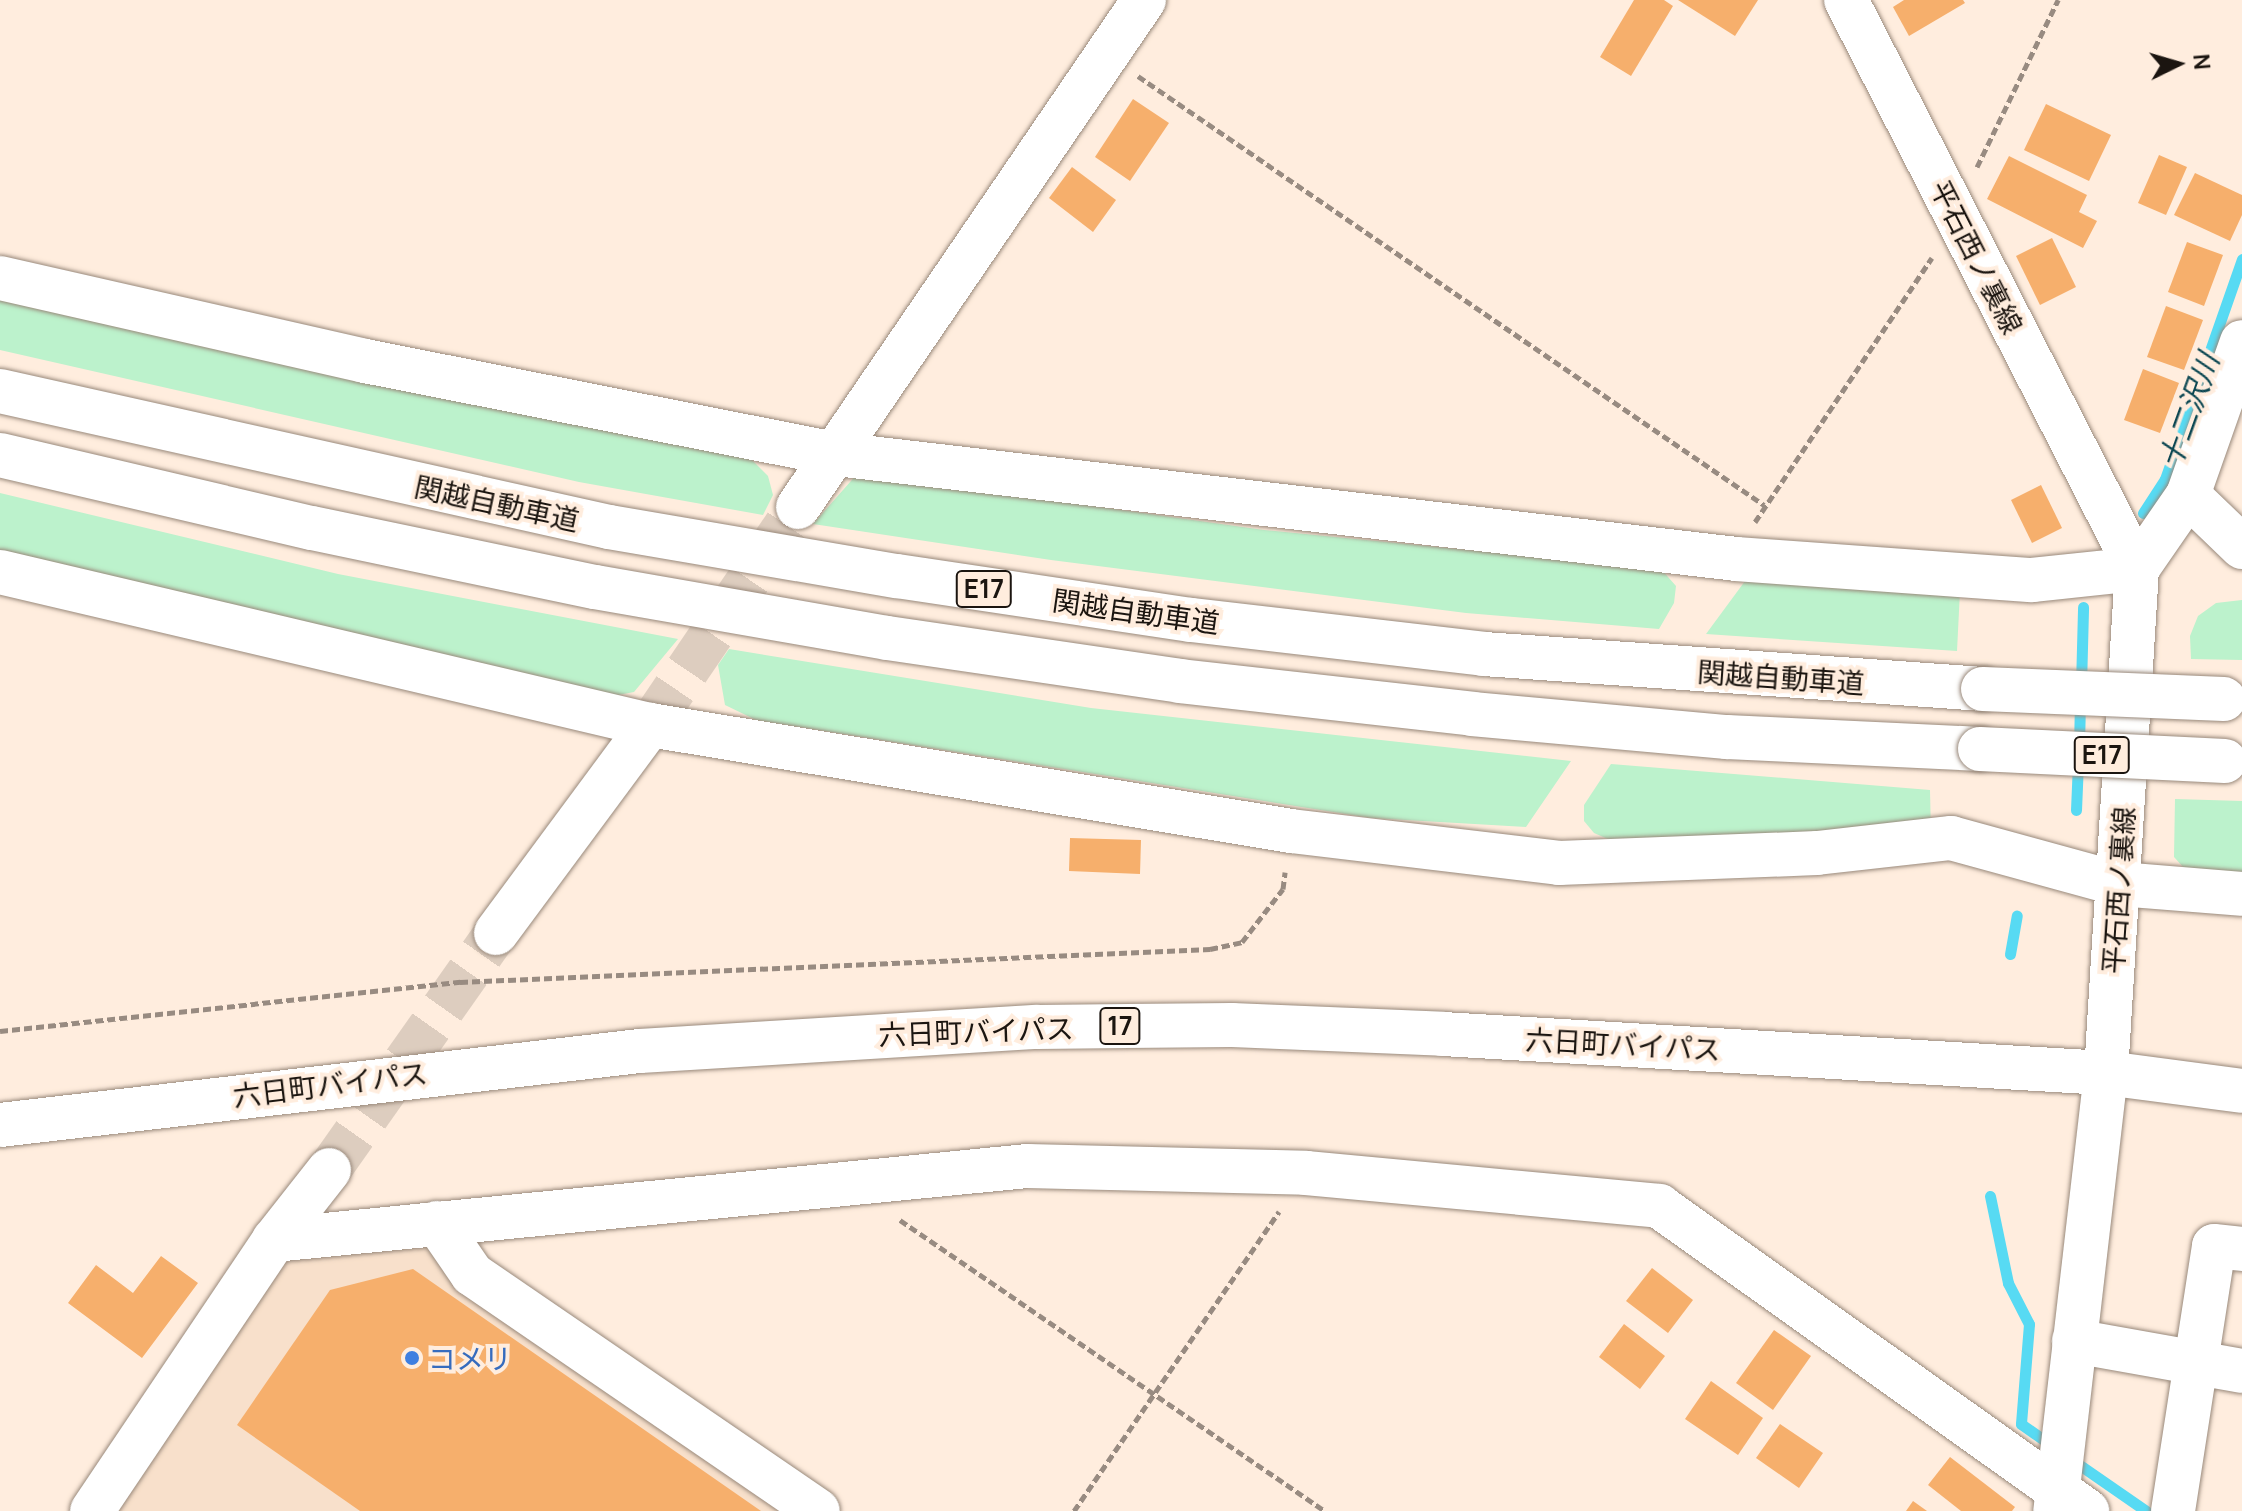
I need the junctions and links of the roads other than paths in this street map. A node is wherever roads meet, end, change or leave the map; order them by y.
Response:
1 (1144, 0) edge
2 (1846, 0) edge
3 (0, 278) edge
4 (2240, 351) edge
5 (0, 391) edge
6 (836, 454) junction
7 (0, 455) edge
8 (2188, 495) junction
9 (798, 507) tunnel mouth
10 (2242, 547) edge
11 (2137, 569) junction
12 (0, 572) edge
13 (2233, 699) edge
14 (650, 725) junction
15 (2233, 761) edge
16 (2119, 884) junction
17 (2242, 894) edge
18 (496, 933) tunnel mouth
19 (2106, 1073) junction
20 (2242, 1091) edge
21 (0, 1125) edge
22 (329, 1170) tunnel mouth
23 (437, 1223) junction
24 (274, 1240) junction
25 (2242, 1249) edge
26 (2074, 1341) junction
27 (2196, 1363) junction
28 (2242, 1371) edge
29 (2066, 1505) edge
30 (2173, 1506) edge
31 (92, 1511) edge
32 (818, 1511) edge

1 - 6 main road
2 - 11 main road, 平石西ノ裏線
3 - 6 main road
4 - 8 main road
5 - 13 main road, 関越自動車道 / E17, bridge
6 - 9 main road
6 - 11 main road
7 - 15 main road, E17, bridge
8 - 10 main road
8 - 11 main road
11 - 16 main road, 平石西ノ裏線
12 - 14 main road
14 - 16 main road
14 - 18 main road
16 - 17 main road
16 - 19 main road, 平石西ノ裏線
19 - 20 main road, 六日町バイパス / 17
19 - 21 main road, 六日町バイパス / 17
19 - 26 main road, 平石西ノ裏線
22 - 24 main road
23 - 24 main road
23 - 29 main road
23 - 32 main road
24 - 31 main road
25 - 27 main road
26 - 27 main road
26 - 29 main road, 平石西ノ裏線
27 - 28 main road
27 - 30 main road

